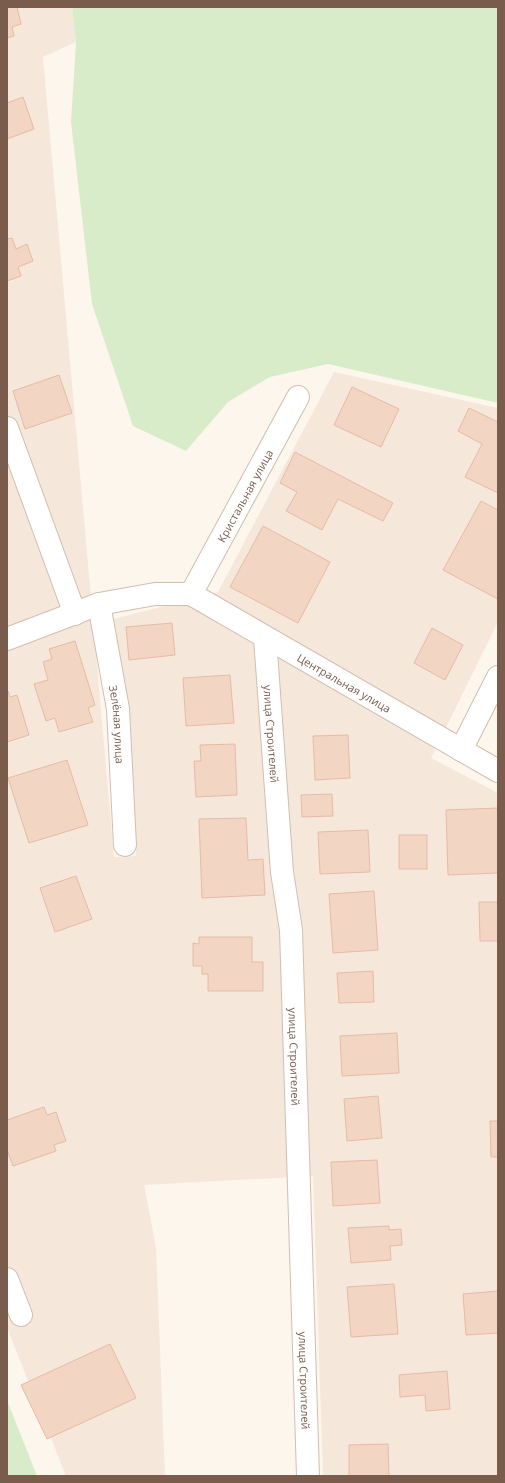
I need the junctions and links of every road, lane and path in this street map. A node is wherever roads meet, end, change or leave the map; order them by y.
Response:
1 (298, 397) dead end
2 (7, 428) edge
3 (191, 594) junction
4 (99, 604) junction
5 (76, 614) junction
6 (265, 638) junction
7 (7, 639) edge
8 (498, 677) edge
9 (461, 750) junction
10 (498, 772) edge
11 (125, 845) dead end
12 (7, 1279) edge
13 (21, 1315) dead end
14 (308, 1476) edge

1 - 3 street, Кристальная улица
2 - 5 street
3 - 4 street
3 - 6 street, Центральная улица
4 - 5 street
4 - 11 street, Зелёная улица
5 - 7 street
6 - 9 street, Центральная улица
6 - 14 street, улица Строителей
8 - 9 street
9 - 10 street, Центральная улица
12 - 13 street

